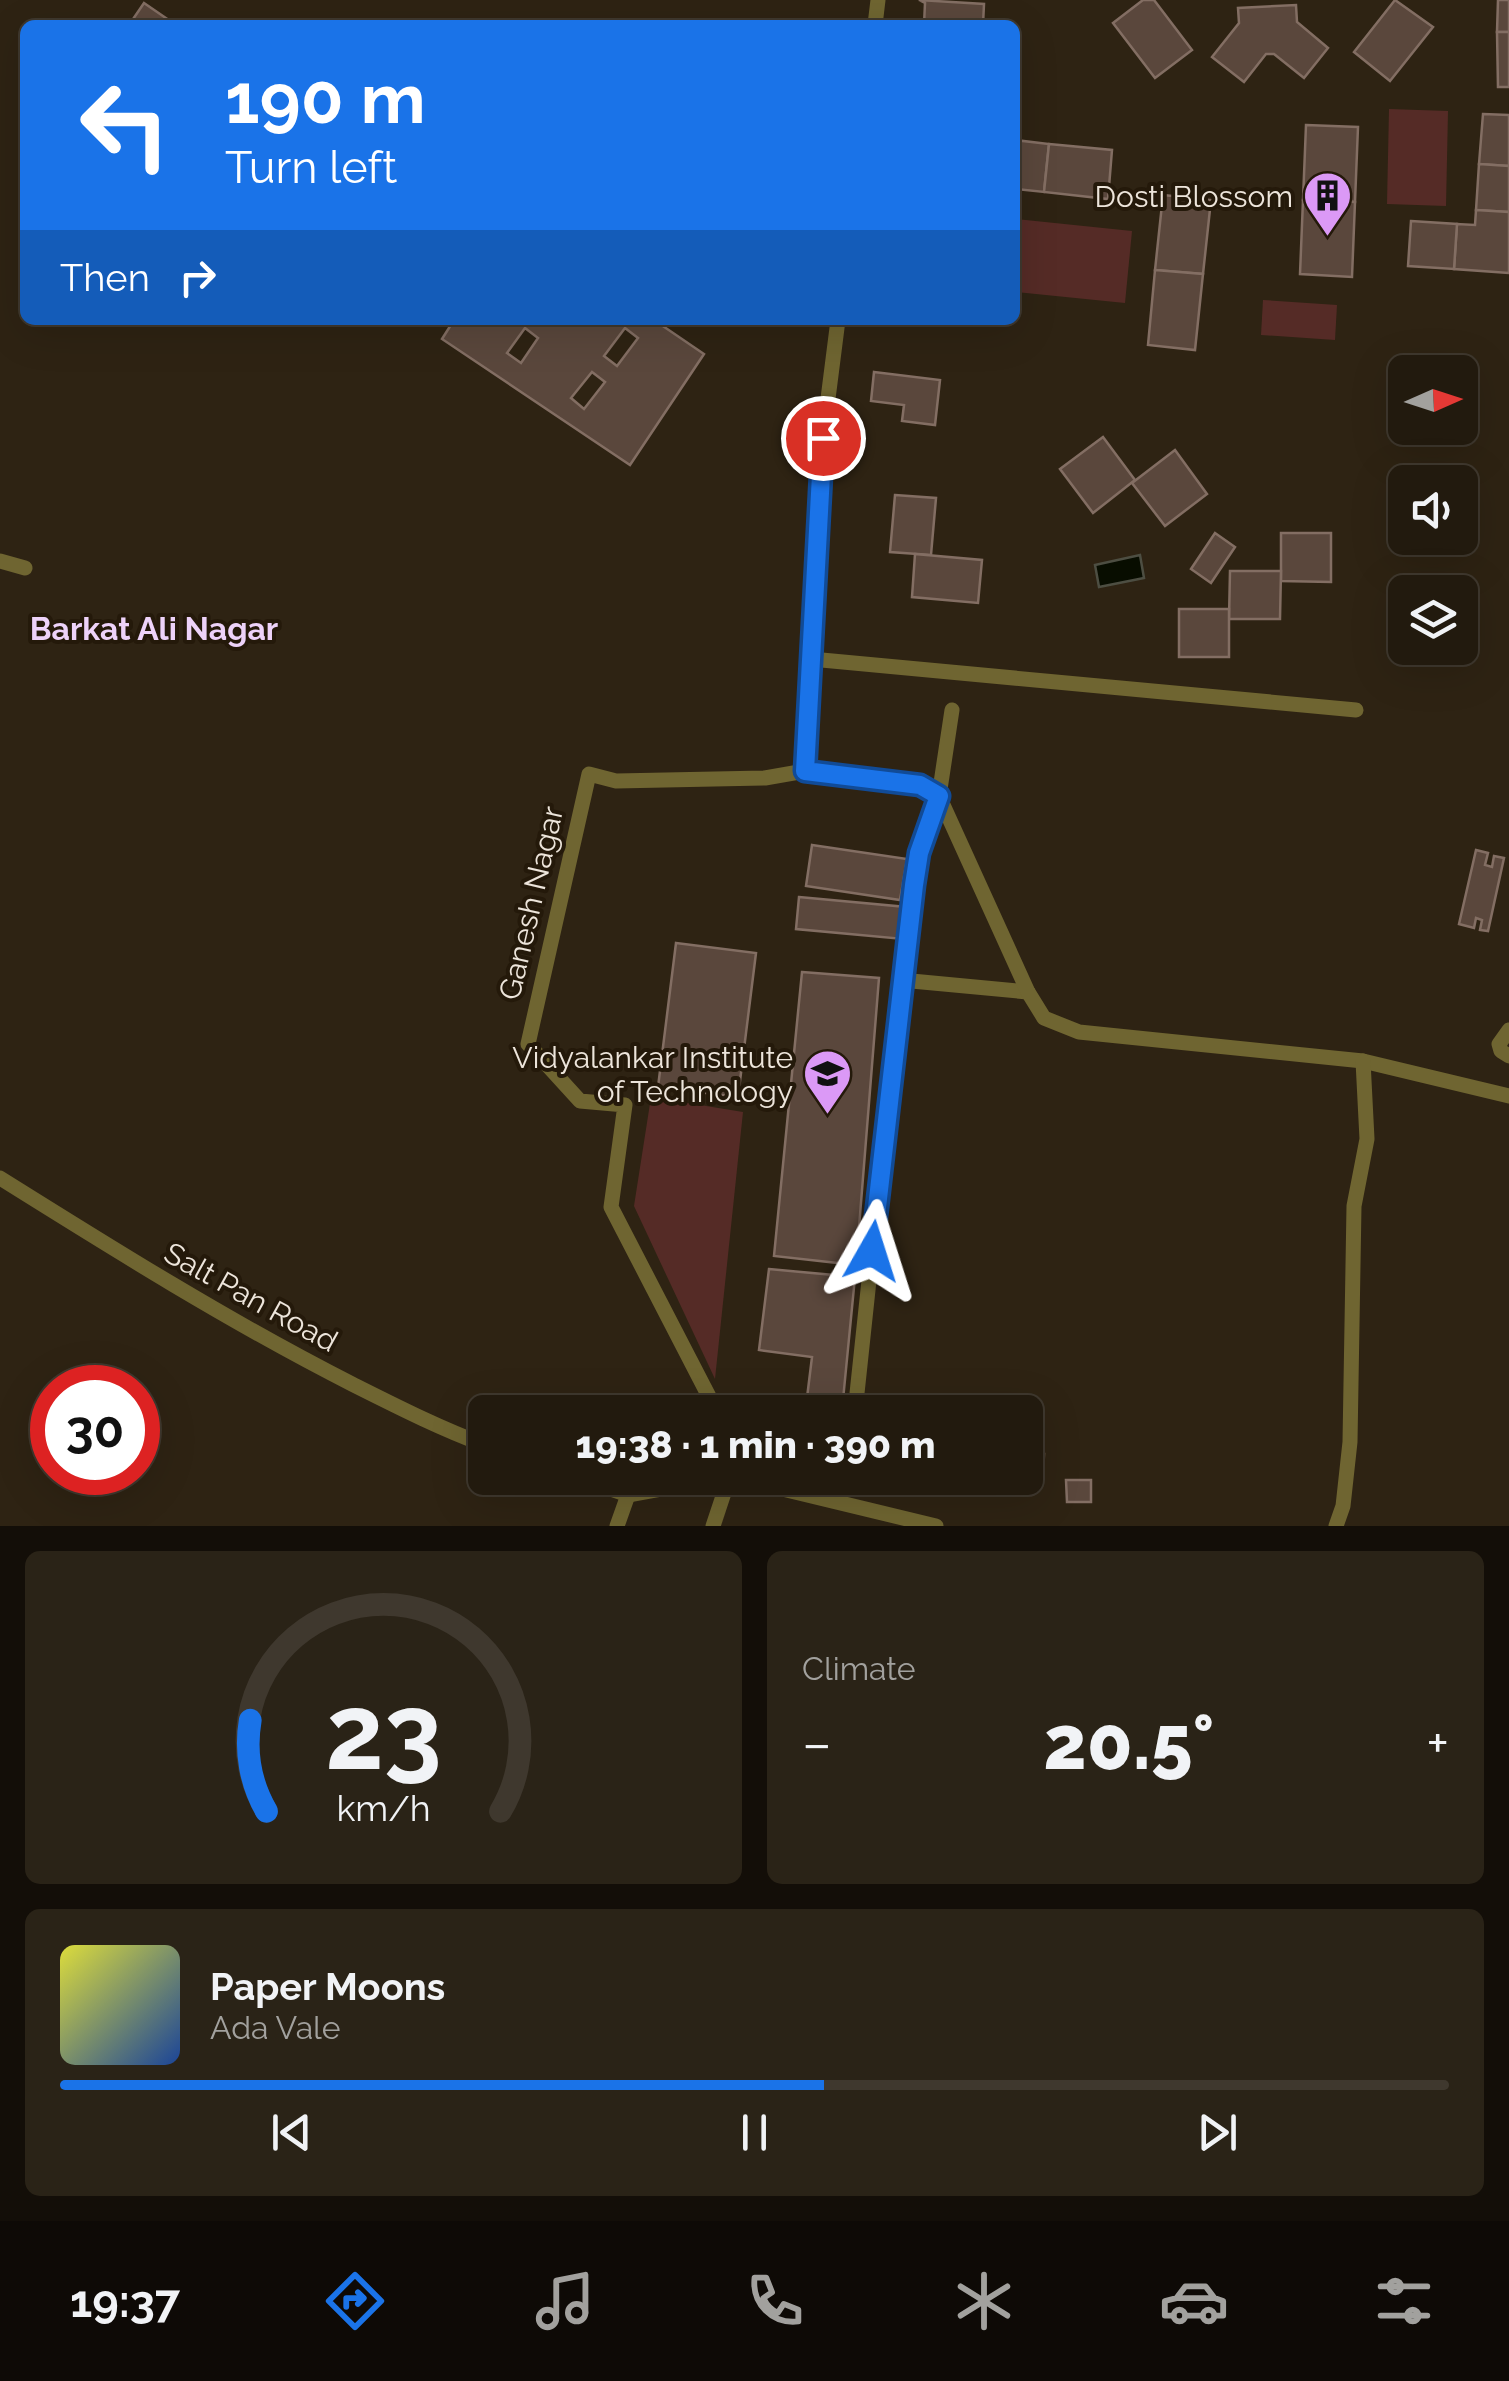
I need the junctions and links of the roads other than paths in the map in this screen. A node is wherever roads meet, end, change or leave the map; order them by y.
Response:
1 (837, 325) edge
2 (0, 561) edge
3 (25, 568) dead end
4 (811, 659) junction
5 (952, 710) dead end
6 (1356, 710) dead end
7 (805, 771) junction
8 (939, 796) junction
9 (900, 980) junction
10 (1028, 992) junction
11 (1509, 1030) edge
12 (1509, 1056) edge
13 (1363, 1061) junction
14 (1509, 1096) edge
15 (0, 1178) edge
16 (708, 1395) edge
17 (857, 1395) edge
18 (468, 1438) edge
19 (628, 1495) edge
20 (726, 1495) edge
21 (805, 1495) edge
22 (617, 1526) edge
23 (713, 1526) edge
24 (936, 1526) edge
25 (1336, 1526) edge

1 - 4 street
2 - 3 street
4 - 6 street
4 - 7 street
5 - 8 street
7 - 8 street
7 - 16 street, Ganesh Nagar
8 - 9 street
8 - 10 street
9 - 10 street
9 - 17 street
10 - 13 street
11 - 12 street
13 - 14 street
13 - 25 street
15 - 18 street, Salt Pan Road
19 - 22 street
20 - 23 street
21 - 24 street

